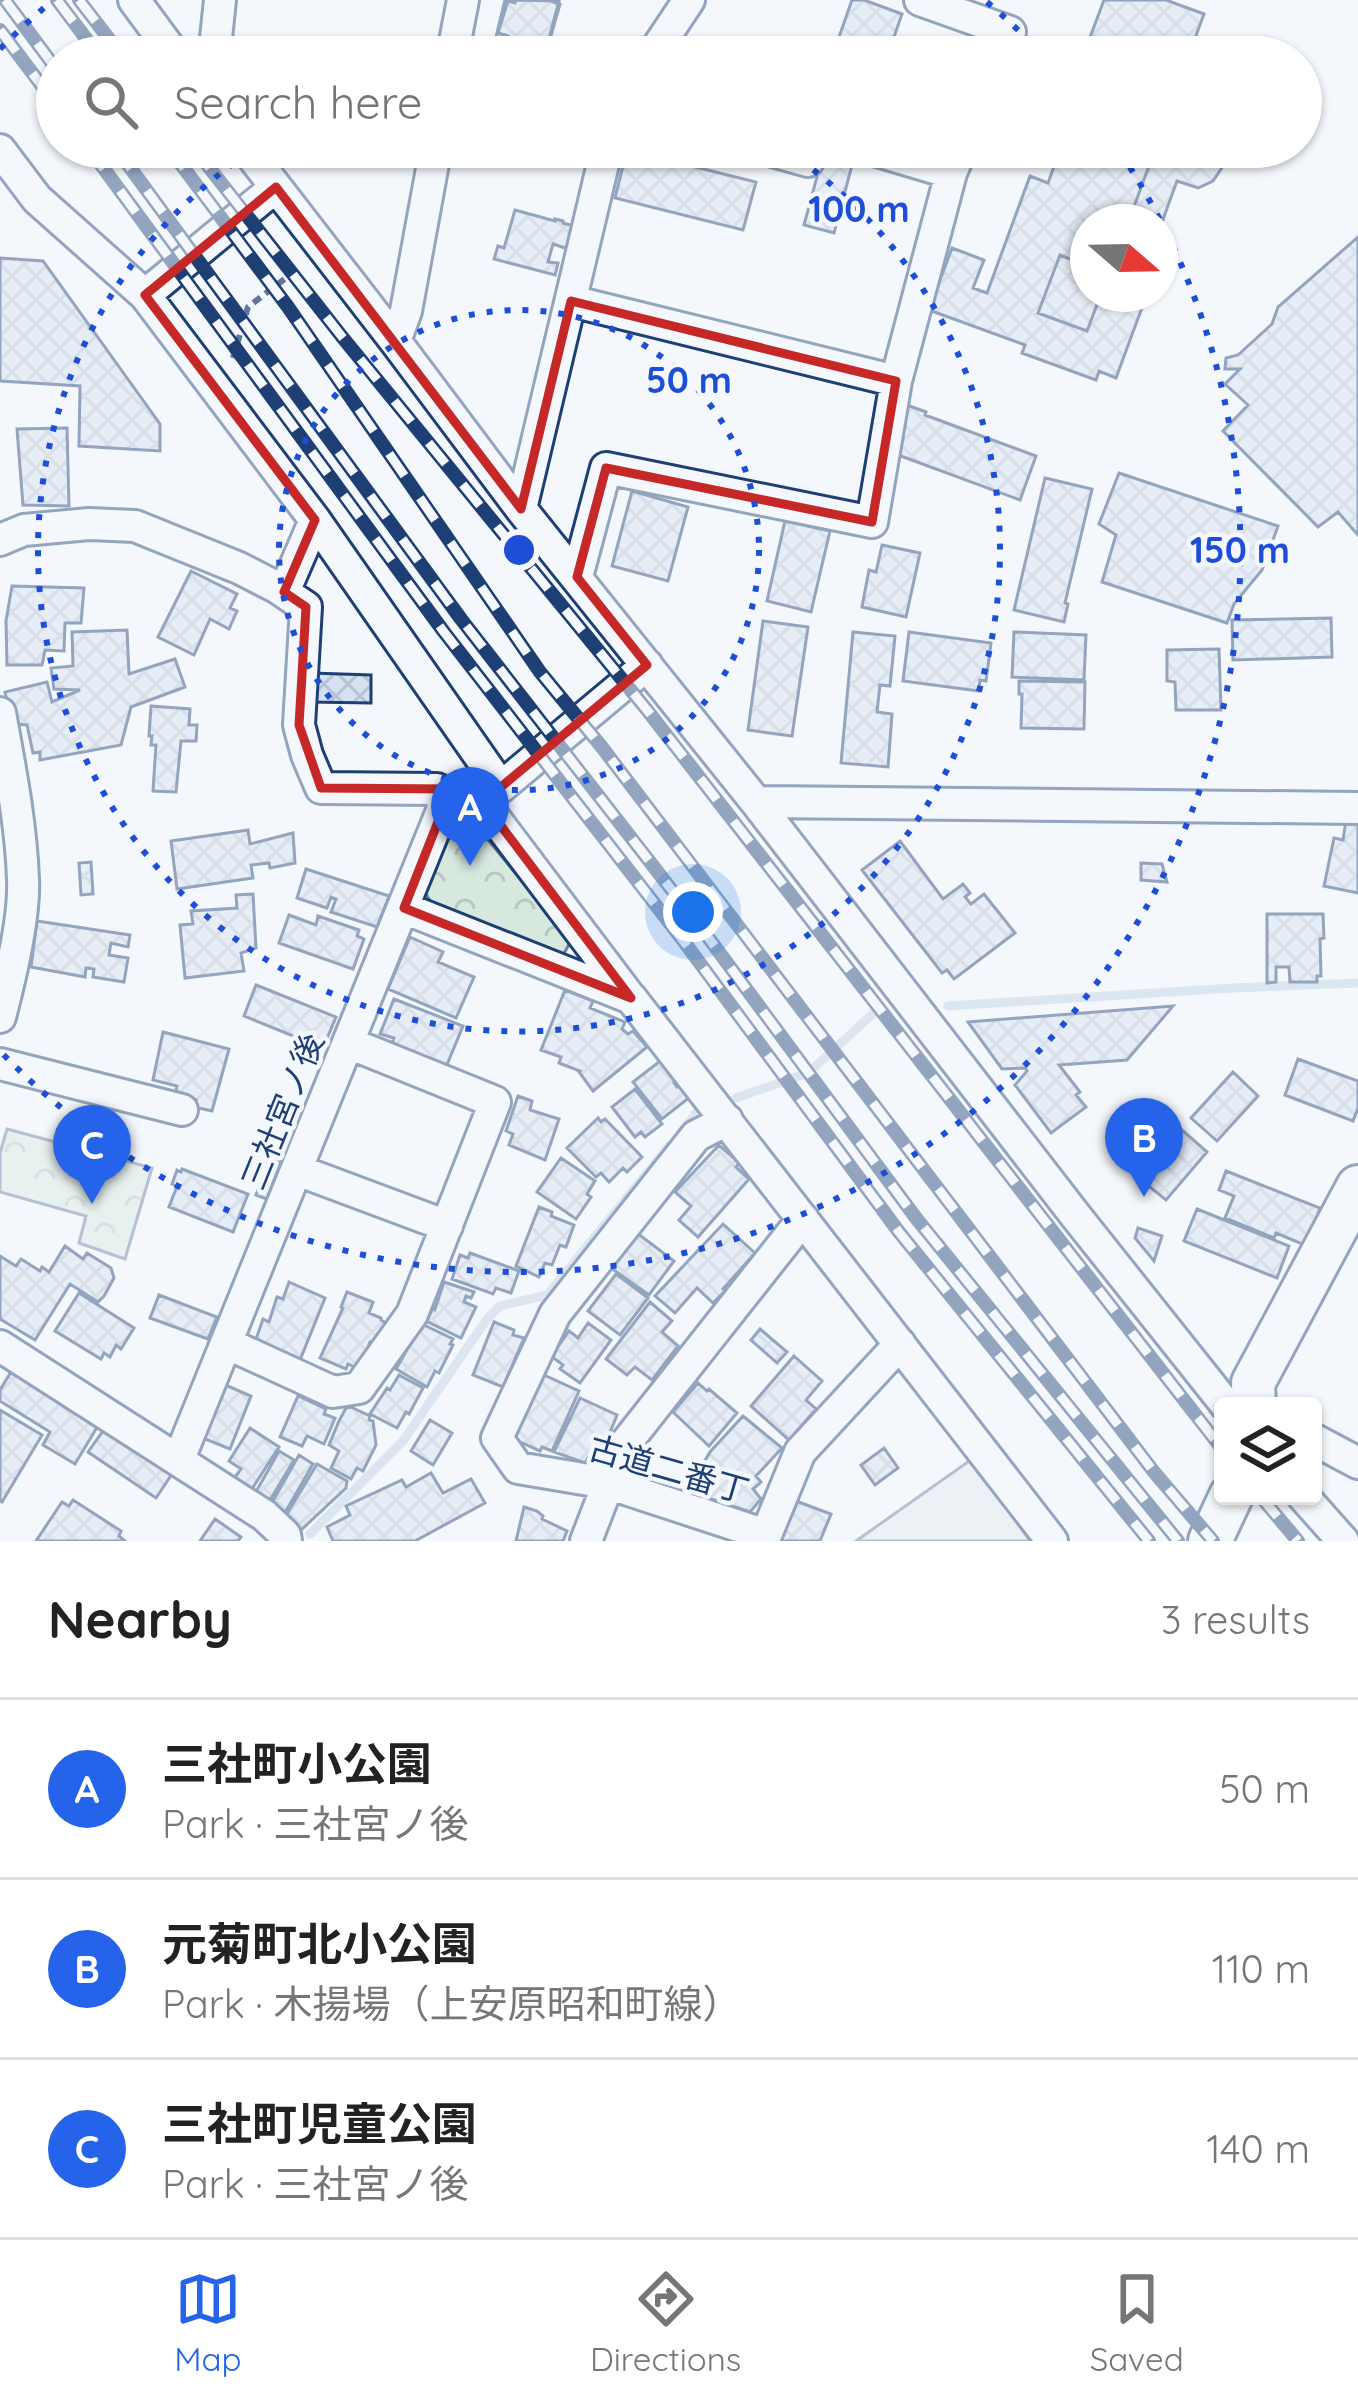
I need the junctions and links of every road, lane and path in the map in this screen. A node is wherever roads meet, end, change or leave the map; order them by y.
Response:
1 (134, 0) edge
2 (220, 0) edge
3 (463, 0) edge
4 (689, 0) edge
5 (920, 0) edge
6 (161, 36) edge
7 (216, 36) edge
8 (456, 36) edge
9 (665, 36) edge
10 (1008, 36) edge
11 (0, 150) edge
12 (261, 168) edge
13 (432, 168) edge
14 (602, 168) edge
15 (954, 168) edge
16 (276, 187) junction
17 (324, 248) junction
18 (145, 295) junction
19 (571, 301) junction
20 (395, 340) junction
21 (896, 381) junction
22 (221, 396) junction
23 (521, 508) junction
24 (315, 520) junction
25 (1, 540) edge
26 (0, 556) edge
27 (577, 578) junction
28 (284, 592) junction
29 (646, 664) junction
30 (0, 713) edge
31 (6, 788) edge
32 (489, 791) junction
33 (441, 797) junction
34 (755, 802) junction
35 (1358, 808) edge
36 (404, 908) junction
37 (631, 998) junction
38 (0, 1017) edge
39 (349, 1042) junction
40 (0, 1064) edge
41 (182, 1110) dead end
42 (727, 1120) junction
43 (297, 1170) junction
44 (1358, 1187) edge
45 (803, 1219) junction
46 (447, 1226) junction
47 (226, 1343) junction
48 (900, 1344) junction
49 (0, 1346) edge
50 (1220, 1397) edge
51 (1254, 1397) edge
52 (1322, 1444) edge
53 (179, 1459) junction
54 (1358, 1462) edge
55 (607, 1483) junction
56 (1227, 1505) edge
57 (1311, 1505) edge
58 (286, 1541) edge
59 (586, 1541) edge
60 (1052, 1541) edge
61 (1210, 1541) edge
62 (1343, 1541) edge

1 - 6 street
2 - 7 street
3 - 8 street
4 - 9 street
5 - 10 street
11 - 18 street
12 - 16 street
13 - 20 street
14 - 19 street
15 - 21 street
16 - 17 street
16 - 18 street
17 - 20 street
17 - 22 path
18 - 22 street
19 - 21 street
19 - 23 street
20 - 23 street
21 - 27 street
22 - 24 street
23 - 27 street
24 - 28 street
24 - 32 street
25 - 26 street
25 - 28 street
27 - 29 street
28 - 33 street
29 - 32 street
29 - 34 street
30 - 31 street
31 - 38 street
32 - 33 street
32 - 37 street
33 - 36 street, 三社宮ノ後
34 - 35 street
34 - 50 street
36 - 37 street
36 - 39 street, 三社宮ノ後
37 - 42 street
39 - 43 street, 三社宮ノ後
39 - 46 street
40 - 41 street
42 - 45 street
42 - 55 street, 古道二番丁
43 - 46 street
43 - 47 street, 三社宮ノ後
44 - 51 main road
45 - 48 street
45 - 55 street
46 - 47 street
47 - 53 street, 三社宮ノ後
48 - 55 street, 古道二番丁
48 - 60 street
49 - 53 street
52 - 54 street
53 - 58 street
55 - 59 street
56 - 61 main road
57 - 62 street

